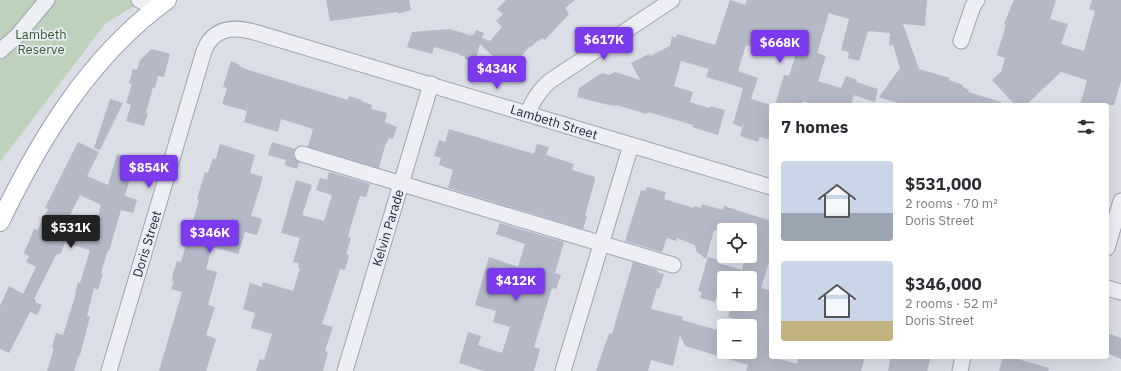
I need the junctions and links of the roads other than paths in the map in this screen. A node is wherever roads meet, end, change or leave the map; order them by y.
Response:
1 (47, 0) edge
2 (139, 0) edge
3 (672, 0) edge
4 (977, 0) edge
5 (161, 4) edge
6 (222, 32) joint
7 (961, 41) dead end
8 (0, 51) edge
9 (431, 84) junction
10 (527, 114) junction
11 (631, 145) junction
12 (302, 154) dead end
13 (401, 184) junction
14 (769, 186) edge
15 (1121, 201) edge
16 (0, 222) edge
17 (1109, 241) edge
18 (601, 244) junction
19 (674, 265) dead end
20 (1109, 289) edge
21 (1121, 292) edge
22 (963, 359) edge
23 (109, 371) edge
24 (345, 371) edge
25 (563, 371) edge
26 (960, 371) edge

1 - 8 street
2 - 5 street
3 - 10 street
4 - 7 street
5 - 16 main road
6 - 9 street, Lambeth Street
6 - 23 street, Doris Street
9 - 10 street, Lambeth Street
9 - 13 street, Kelvin Parade
10 - 11 street, Lambeth Street
11 - 14 street, Lambeth Street
11 - 18 street
12 - 13 street
13 - 18 street
13 - 24 street, Kelvin Parade
15 - 17 street
18 - 19 street
18 - 25 street
20 - 21 street
22 - 26 street

